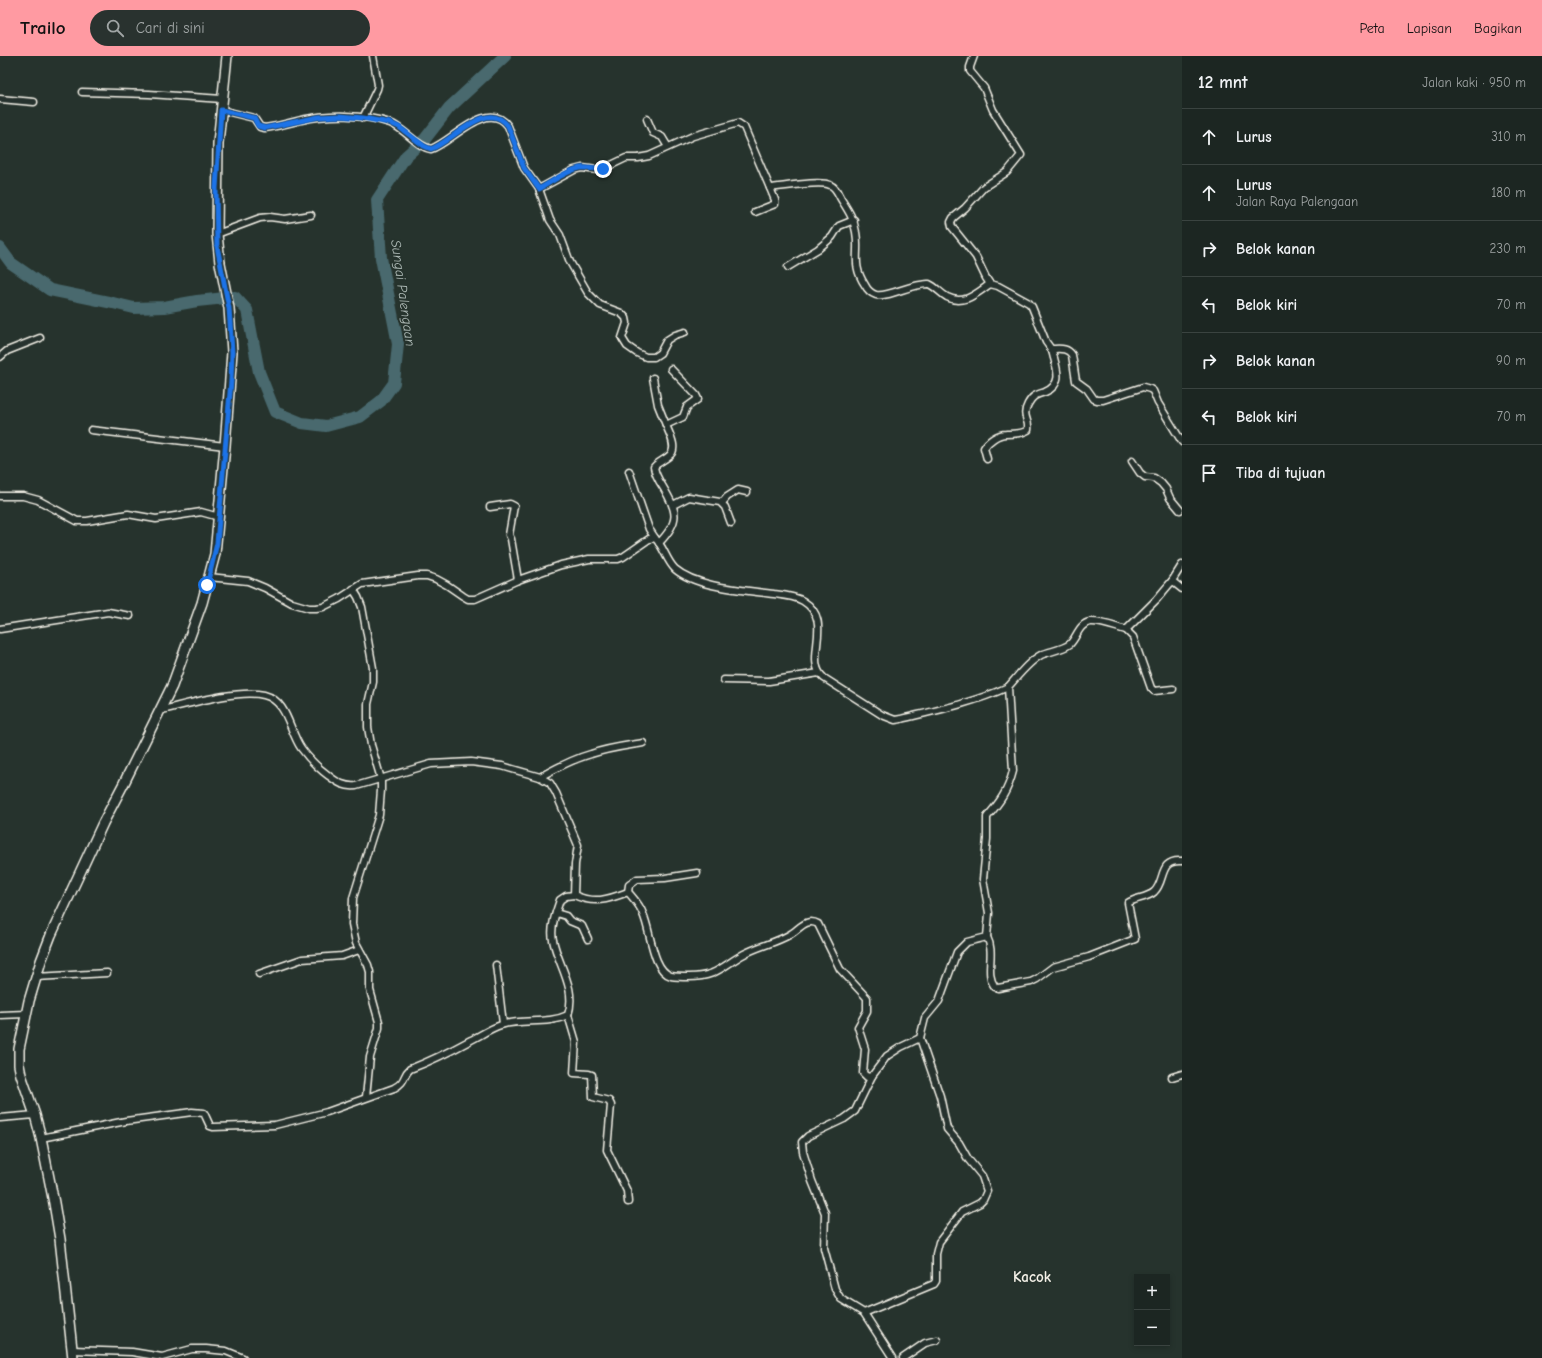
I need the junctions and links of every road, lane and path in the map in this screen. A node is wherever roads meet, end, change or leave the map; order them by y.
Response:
1 (227, 56) edge
2 (373, 56) edge
3 (974, 56) edge
4 (82, 92) dead end
5 (222, 99) junction
6 (0, 100) edge
7 (34, 102) dead end
8 (221, 110) junction
9 (363, 118) junction
10 (647, 119) dead end
11 (668, 147) junction
12 (770, 188) junction
13 (539, 189) junction
14 (755, 212) dead end
15 (311, 215) dead end
16 (854, 220) junction
17 (217, 234) junction
18 (788, 267) dead end
19 (990, 284) junction
20 (685, 332) dead end
21 (40, 338) dead end
22 (1051, 349) junction
23 (0, 357) edge
24 (671, 369) dead end
25 (653, 378) dead end
26 (666, 425) junction
27 (91, 430) dead end
28 (1182, 442) edge
29 (225, 446) junction
30 (987, 459) dead end
31 (1132, 461) dead end
32 (629, 471) dead end
33 (747, 492) dead end
34 (0, 496) edge
35 (722, 503) junction
36 (673, 505) junction
37 (490, 507) dead end
38 (1181, 511) edge
39 (219, 517) junction
40 (731, 523) dead end
41 (657, 541) junction
42 (1182, 564) edge
43 (209, 578) junction
44 (518, 580) junction
45 (1172, 582) junction
46 (354, 589) junction
47 (1182, 589) edge
48 (130, 616) dead end
49 (0, 629) edge
50 (1126, 630) junction
51 (819, 673) junction
52 (724, 680) dead end
53 (1008, 687) junction
54 (1173, 689) dead end
55 (162, 710) junction
56 (643, 743) dead end
57 (540, 777) junction
58 (381, 779) junction
59 (1182, 861) edge
60 (697, 873) dead end
61 (628, 892) junction
62 (574, 895) junction
63 (556, 913) junction
64 (988, 937) junction
65 (588, 939) dead end
66 (359, 950) junction
67 (496, 965) dead end
68 (107, 973) dead end
69 (259, 974) dead end
70 (36, 977) junction
71 (26, 1014) junction
72 (0, 1015) edge
73 (568, 1015) junction
74 (503, 1024) junction
75 (920, 1038) junction
76 (1182, 1074) edge
77 (872, 1076) junction
78 (1172, 1076) dead end
79 (366, 1097) junction
80 (35, 1115) junction
81 (0, 1118) edge
82 (41, 1138) junction
83 (628, 1202) dead end
84 (864, 1313) junction
85 (937, 1340) dead end
86 (73, 1354) edge
87 (243, 1358) edge
88 (893, 1358) edge
89 (903, 1358) edge

1 - 5 street
2 - 9 street
3 - 19 street
4 - 5 street
5 - 8 street
6 - 7 street
8 - 9 street
8 - 17 street
9 - 13 street
10 - 11 street
11 - 12 street
11 - 13 street
12 - 14 street
12 - 16 street
13 - 20 street
15 - 17 street
16 - 18 street
16 - 19 street
17 - 29 street
19 - 22 street
21 - 23 street
22 - 28 street
22 - 30 street
24 - 26 street
25 - 26 street
26 - 36 street
27 - 29 street
29 - 39 street
31 - 38 street
32 - 41 street
33 - 35 street
34 - 39 street
35 - 36 street
35 - 40 street
36 - 41 street
37 - 44 street
39 - 43 street
41 - 44 street
41 - 51 street
42 - 45 street
43 - 46 street
43 - 55 street
44 - 46 street
45 - 47 street
45 - 50 street
46 - 58 street
48 - 49 street
50 - 53 street
50 - 54 street
51 - 52 street
51 - 53 street
53 - 64 street
55 - 58 street
55 - 70 street
56 - 57 street
57 - 58 street
57 - 62 street
58 - 66 street
59 - 64 street
60 - 61 street
61 - 62 street
61 - 77 street
62 - 63 street
63 - 65 street
63 - 73 street
64 - 75 street
66 - 69 street
66 - 79 street
67 - 74 street
68 - 70 street
70 - 71 street
71 - 72 street
71 - 80 street
73 - 74 street
73 - 83 street
74 - 79 street
75 - 77 street
75 - 84 street
76 - 78 street
77 - 84 street
79 - 82 street
80 - 81 street
80 - 82 street
82 - 86 street
84 - 88 street
85 - 89 street
86 - 87 street

